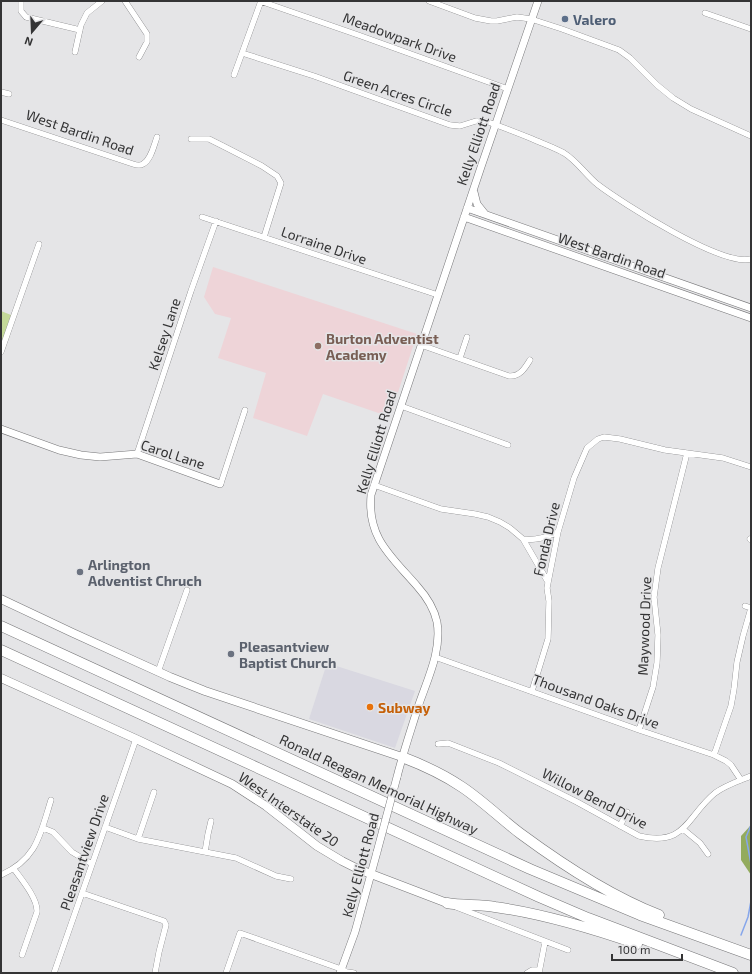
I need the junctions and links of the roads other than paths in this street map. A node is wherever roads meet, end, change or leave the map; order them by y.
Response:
1 (21, 1) edge
2 (102, 1) edge
3 (125, 1) edge
4 (260, 1) edge
5 (429, 1) edge
6 (538, 1) edge
7 (705, 13) dead end
8 (531, 20) junction
9 (751, 29) edge
10 (80, 30) junction
11 (75, 52) dead end
12 (242, 53) junction
13 (139, 57) dead end
14 (234, 75) dead end
15 (508, 89) junction
16 (1, 92) edge
17 (9, 94) dead end
18 (1, 120) edge
19 (496, 124) junction
20 (751, 136) edge
21 (157, 137) dead end
22 (191, 139) dead end
23 (474, 188) junction
24 (467, 208) junction
25 (485, 214) junction
26 (202, 217) dead end
27 (464, 217) junction
28 (216, 222) junction
29 (477, 222) junction
30 (459, 234) junction
31 (264, 237) junction
32 (39, 244) dead end
33 (751, 260) edge
34 (438, 295) junction
35 (751, 308) edge
36 (751, 318) edge
37 (467, 337) dead end
38 (421, 345) junction
39 (1, 352) edge
40 (460, 358) junction
41 (530, 360) dead end
42 (401, 406) junction
43 (245, 410) dead end
44 (1, 429) edge
45 (508, 445) dead end
46 (687, 453) junction
47 (137, 454) junction
48 (751, 467) edge
49 (221, 484) joint
50 (374, 485) junction
51 (558, 532) junction
52 (523, 539) junction
53 (548, 582) junction
54 (187, 590) dead end
55 (1, 599) edge
56 (745, 606) dead end
57 (751, 608) edge
58 (1, 626) edge
59 (1, 650) edge
60 (435, 657) junction
61 (158, 672) junction
62 (1, 678) edge
63 (532, 691) junction
64 (639, 730) junction
65 (136, 738) junction
66 (438, 744) dead end
67 (714, 755) junction
68 (402, 757) junction
69 (751, 776) edge
70 (741, 780) junction
71 (154, 792) dead end
72 (51, 800) dead end
73 (627, 812) dead end
74 (211, 821) dead end
75 (620, 826) junction
76 (105, 827) junction
77 (43, 828) junction
78 (683, 829) junction
79 (138, 839) junction
80 (205, 852) junction
81 (708, 854) dead end
82 (92, 864) junction
83 (14, 869) junction
84 (372, 874) junction
85 (1, 875) edge
86 (291, 879) dead end
87 (82, 893) junction
88 (447, 903) junction
89 (546, 942) junction
90 (568, 950) dead end
91 (751, 950) edge
92 (22, 955) dead end
93 (751, 955) edge
94 (344, 972) edge
95 (539, 972) edge
96 (54, 973) edge
97 (155, 973) edge
98 (226, 973) edge
99 (354, 973) edge
100 (527, 973) edge
101 (724, 973) edge
102 (733, 973) edge

1 - 10 street
2 - 10 street
3 - 13 street
4 - 12 street
4 - 15 street, Meadowpark Drive
5 - 8 street
6 - 8 street, Kelly Elliott Road
7 - 9 street
8 - 15 street, Kelly Elliott Road
8 - 20 street
10 - 11 street
12 - 14 street
12 - 19 street, Green Acres Circle
15 - 19 street, Kelly Elliott Road
16 - 17 street
18 - 21 street, West Bardin Road
19 - 23 street, Kelly Elliott Road
19 - 33 street, Green Acres Circle
22 - 31 street
23 - 24 street, Kelly Elliott Road
23 - 25 street
24 - 25 street, West Bardin Road
24 - 27 street, Kelly Elliott Road
25 - 35 street, West Bardin Road
26 - 28 street, Lorraine Drive
27 - 29 street, West Bardin Road
27 - 30 street, Kelly Elliott Road
28 - 31 street, Lorraine Drive
28 - 47 street, Kelsey Lane
29 - 30 street
29 - 36 street, West Bardin Road
30 - 34 street, Kelly Elliott Road
31 - 34 street, Lorraine Drive
32 - 39 street
34 - 38 street, Kelly Elliott Road
37 - 40 street
38 - 40 street
38 - 42 street, Kelly Elliott Road
40 - 41 street
42 - 45 street
42 - 50 street, Kelly Elliott Road
43 - 49 street
44 - 47 street, Carol Lane
46 - 48 street
46 - 51 street, Fonda Drive
46 - 64 street, Maywood Drive
47 - 49 street, Carol Lane
50 - 52 street
50 - 60 street, Kelly Elliott Road
51 - 52 street
51 - 53 street, Fonda Drive
52 - 53 street
53 - 63 street, Fonda Drive
54 - 61 street
55 - 61 main road
56 - 57 street
57 - 67 street
58 - 93 highway, Ronald Reagan Memorial Highway
59 - 102 highway
60 - 63 street, Thousand Oaks Drive
60 - 68 street, Kelly Elliott Road
61 - 68 main road
62 - 65 main road, West Interstate 20
63 - 64 street, Thousand Oaks Drive
64 - 67 street, Thousand Oaks Drive
65 - 76 street, Pleasantview Drive
65 - 84 main road, West Interstate 20
66 - 75 street, Willow Bend Drive
67 - 70 street, Thousand Oaks Drive
68 - 84 street, Kelly Elliott Road, bridge
68 - 91 highway
69 - 70 street, Willow Bend Drive
70 - 78 street, Willow Bend Drive
71 - 79 street
72 - 77 street
73 - 75 street
74 - 80 street
75 - 78 street, Willow Bend Drive
76 - 79 street
76 - 82 street, Pleasantview Drive
77 - 82 street
77 - 83 street
78 - 81 street
79 - 80 street
80 - 86 street
82 - 87 street, Pleasantview Drive
83 - 85 street
83 - 92 street
84 - 88 main road, West Interstate 20
84 - 94 street, Kelly Elliott Road
87 - 96 street, Pleasantview Drive
87 - 97 street
88 - 89 street, West Interstate 20
88 - 101 highway
89 - 90 street, West Interstate 20
89 - 95 street
94 - 98 street
94 - 99 street
95 - 100 street

